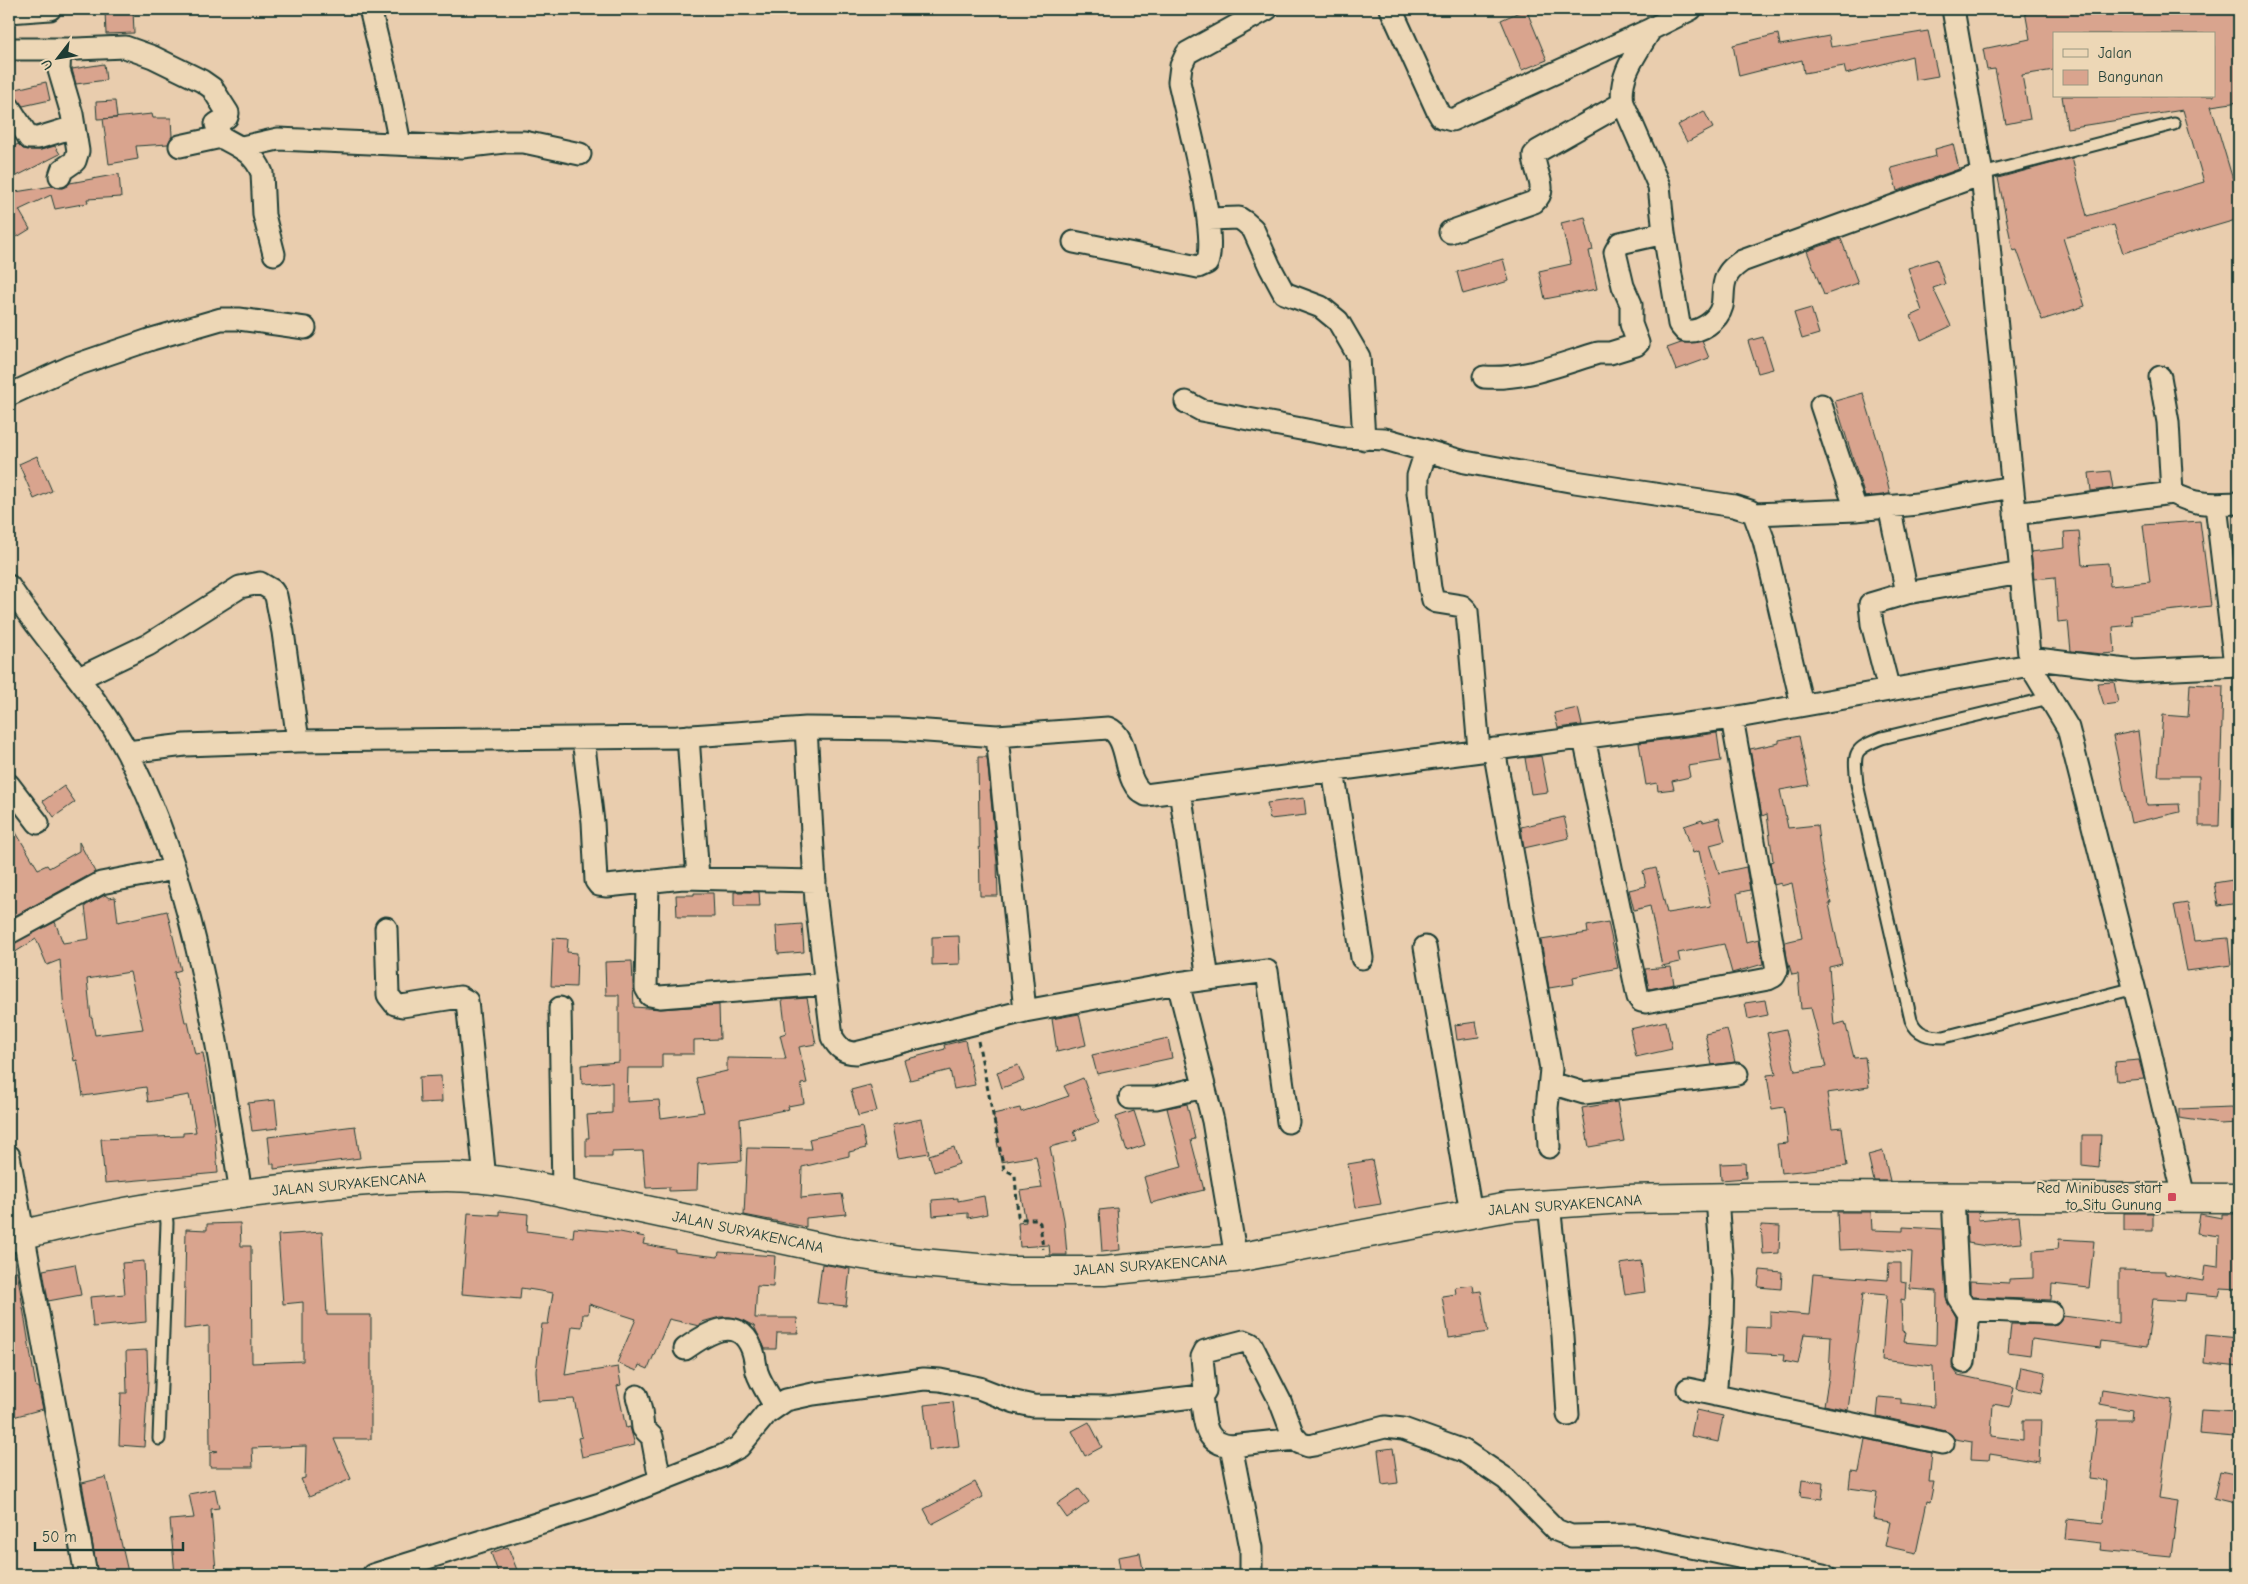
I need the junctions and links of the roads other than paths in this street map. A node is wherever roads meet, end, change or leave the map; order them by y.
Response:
1 (50, 9) edge
2 (370, 9) edge
3 (1267, 9) edge
4 (1391, 9) edge
5 (1691, 9) edge
6 (1953, 9) edge
7 (9, 12) edge
8 (1236, 16) edge
9 (1651, 30) junction
10 (9, 49) edge
11 (60, 49) junction
12 (1623, 103) junction
13 (9, 107) edge
14 (2174, 124) dead end
15 (221, 126) junction
16 (74, 127) junction
17 (400, 144) junction
18 (180, 146) dead end
19 (242, 146) junction
20 (580, 154) dead end
21 (1982, 174) junction
22 (60, 176) dead end
23 (1208, 220) junction
24 (1450, 232) dead end
25 (1664, 233) junction
26 (1074, 242) dead end
27 (274, 254) dead end
28 (305, 328) dead end
29 (2160, 376) dead end
30 (1484, 377) dead end
31 (9, 395) edge
32 (1186, 402) dead end
33 (1821, 405) dead end
34 (1364, 439) junction
35 (1426, 451) junction
36 (2012, 487) junction
37 (2172, 493) junction
38 (2239, 503) edge
39 (2216, 505) junction
40 (1889, 506) junction
41 (1856, 510) junction
42 (1754, 514) junction
43 (2015, 514) junction
44 (2021, 573) junction
45 (1907, 593) junction
46 (11, 595) edge
47 (2030, 661) junction
48 (2237, 665) edge
49 (79, 678) junction
50 (1889, 690) junction
51 (2049, 698) junction
52 (1802, 705) junction
53 (1732, 718) junction
54 (806, 728) junction
55 (688, 736) junction
56 (997, 736) junction
57 (583, 738) junction
58 (1584, 738) junction
59 (298, 741) junction
60 (1486, 749) junction
61 (127, 752) junction
62 (1333, 770) junction
63 (9, 785) edge
64 (1180, 791) junction
65 (38, 823) dead end
66 (174, 869) junction
67 (698, 878) junction
68 (648, 881) junction
69 (815, 881) junction
70 (386, 928) dead end
71 (9, 933) edge
72 (1425, 948) dead end
73 (1362, 958) dead end
74 (1208, 979) junction
75 (1178, 983) junction
76 (826, 984) junction
77 (2135, 988) junction
78 (560, 1008) dead end
79 (1025, 1011) junction
80 (1737, 1074) dead end
81 (1551, 1083) junction
82 (1204, 1087) junction
83 (1130, 1098) dead end
84 (1288, 1122) dead end
85 (1549, 1148) dead end
86 (9, 1156) edge
87 (485, 1179) junction
88 (563, 1192) junction
89 (241, 1193) junction
90 (1952, 1197) junction
91 (2184, 1197) junction
92 (1717, 1198) junction
93 (2239, 1198) edge
94 (1549, 1204) junction
95 (165, 1206) junction
96 (1471, 1213) junction
97 (16, 1236) edge
98 (1236, 1258) junction
99 (1968, 1309) junction
100 (2052, 1313) dead end
101 (685, 1349) dead end
102 (1964, 1362) dead end
103 (1688, 1389) dead end
104 (1715, 1395) junction
105 (637, 1396) dead end
106 (1201, 1396) junction
107 (775, 1406) junction
108 (1568, 1415) dead end
109 (160, 1439) dead end
110 (1296, 1439) junction
111 (1943, 1443) dead end
112 (1231, 1446) junction
113 (660, 1480) junction
114 (86, 1575) edge
115 (373, 1575) edge
116 (1251, 1575) edge
117 (1824, 1575) edge

1 - 7 street
2 - 17 street
3 - 8 street
4 - 9 street
5 - 9 street
6 - 21 street
8 - 23 street
9 - 12 street
10 - 11 street
11 - 15 street
11 - 16 street
12 - 24 street
12 - 25 street
13 - 16 street
14 - 21 lane
15 - 18 street
15 - 19 street
16 - 22 street
17 - 19 street
17 - 20 street
19 - 27 street
21 - 25 street
21 - 36 street
23 - 26 street
23 - 34 street
25 - 30 street
28 - 31 street
29 - 37 street
32 - 34 street
33 - 41 street
34 - 35 street
35 - 42 street
35 - 60 street
36 - 40 street
36 - 43 street
37 - 39 street
37 - 43 street
38 - 39 street
39 - 48 street
40 - 41 street
40 - 45 street
41 - 42 street
42 - 52 street
43 - 44 street
44 - 45 street
44 - 47 street
45 - 50 street
46 - 49 street
47 - 48 street
47 - 50 street
47 - 51 street
49 - 59 street
49 - 61 street
50 - 52 street
51 - 77 street
51 - 77 lane
52 - 53 street
53 - 58 street
53 - 58 street
54 - 55 street
54 - 56 street
54 - 69 street
55 - 57 street
55 - 67 street
56 - 64 street
56 - 79 street
57 - 59 street
57 - 68 street
58 - 60 street
59 - 61 street
60 - 62 street
60 - 81 street
61 - 66 street
62 - 64 street
62 - 73 street
63 - 65 street
64 - 74 street
66 - 71 street
66 - 89 street
67 - 68 street
67 - 69 street
68 - 76 street
69 - 76 street
70 - 87 street
72 - 96 street
74 - 75 street
74 - 84 street
75 - 79 street
75 - 82 street
76 - 79 street
77 - 91 street
78 - 88 street
80 - 81 street
81 - 85 street
82 - 83 street
82 - 98 street
86 - 97 street
87 - 88 street, JALAN SURYAKENCANA
87 - 89 street, JALAN SURYAKENCANA
88 - 98 street, JALAN SURYAKENCANA
89 - 95 street, JALAN SURYAKENCANA
90 - 91 street, JALAN SURYAKENCANA
90 - 92 street, JALAN SURYAKENCANA
90 - 99 street
91 - 93 street, JALAN SURYAKENCANA
92 - 94 street, JALAN SURYAKENCANA
92 - 104 street
94 - 96 street, JALAN SURYAKENCANA
94 - 108 street
95 - 97 street, JALAN SURYAKENCANA
95 - 109 lane
96 - 98 street, JALAN SURYAKENCANA
97 - 114 street
99 - 100 street
99 - 102 street
101 - 107 street
103 - 104 street
104 - 111 street
105 - 113 street
106 - 107 street
106 - 110 street
106 - 112 street
107 - 113 street
110 - 112 street
110 - 117 street
112 - 116 street
113 - 115 street

